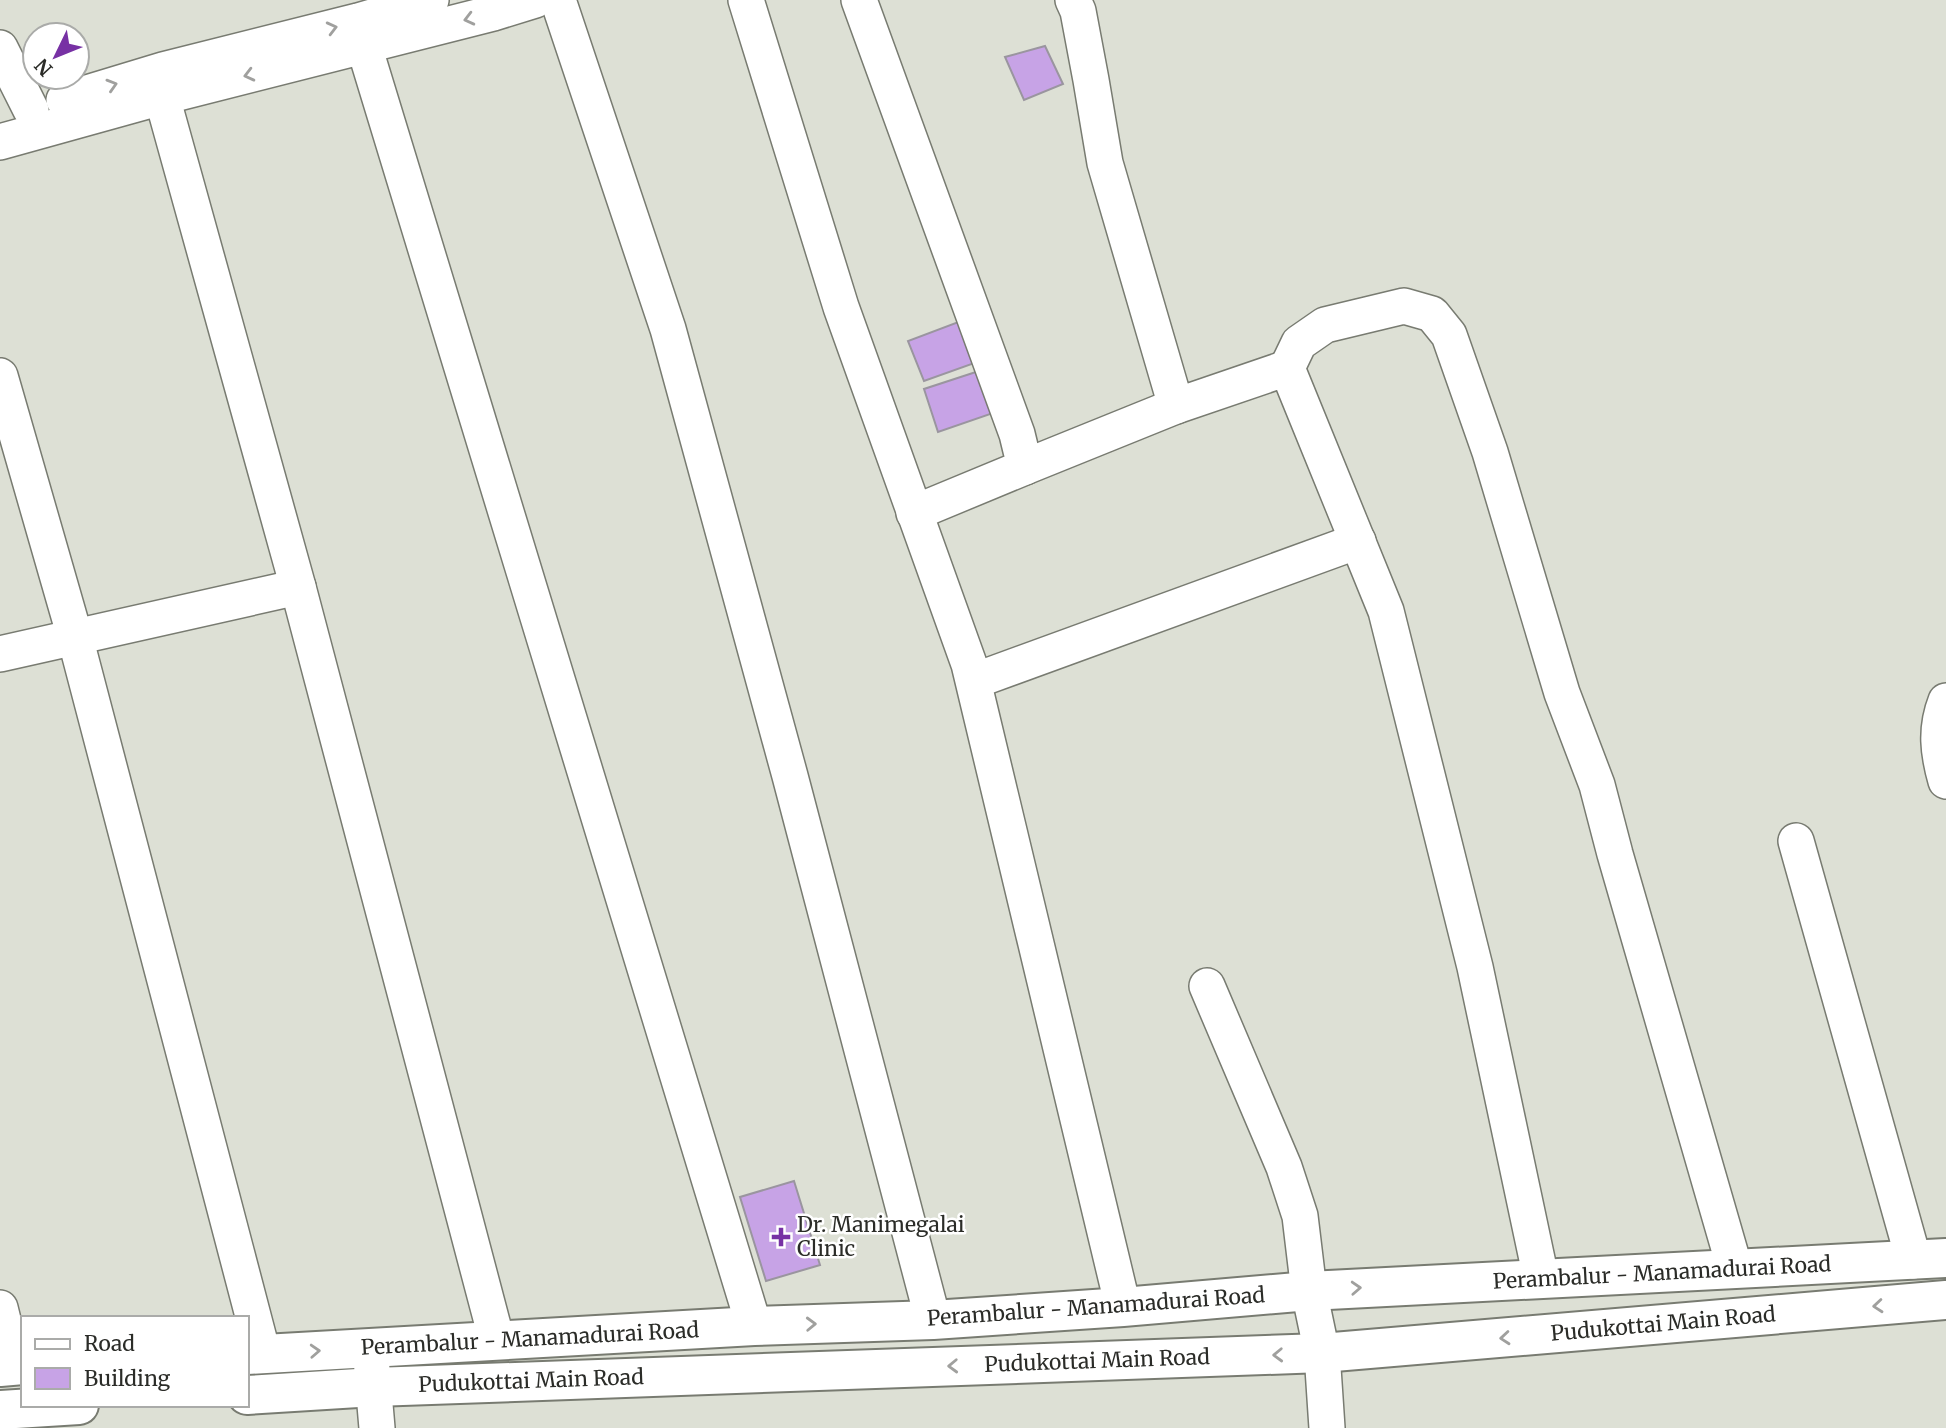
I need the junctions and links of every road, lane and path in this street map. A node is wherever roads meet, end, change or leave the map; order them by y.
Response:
1 (431, 0) edge
2 (535, 0) edge
3 (558, 0) edge
4 (746, 0) edge
5 (859, 0) edge
6 (1073, 0) edge
7 (363, 46) junction
8 (0, 48) edge
9 (162, 97) junction
10 (16, 114) edge
11 (0, 142) edge
12 (1287, 368) junction
13 (0, 376) edge
14 (1176, 406) junction
15 (1025, 467) junction
16 (914, 513) junction
17 (1358, 541) junction
18 (298, 587) junction
19 (75, 637) junction
20 (0, 654) edge
21 (974, 681) junction
22 (1946, 701) edge
23 (1946, 781) edge
24 (1796, 841) dead end
25 (1207, 986) dead end
26 (1930, 1259) edge
27 (1735, 1269) junction
28 (1541, 1278) junction
29 (1309, 1291) junction
30 (1946, 1300) edge
31 (1123, 1307) junction
32 (0, 1308) edge
33 (245, 1316) edge
34 (933, 1320) junction
35 (754, 1326) junction
36 (248, 1327) edge
37 (497, 1341) junction
38 (370, 1348) junction
39 (1322, 1353) junction
40 (255, 1355) edge
41 (12, 1366) edge
42 (374, 1387) junction
43 (248, 1395) edge
44 (47, 1407) edge
45 (0, 1410) edge
46 (377, 1428) edge
47 (1327, 1428) edge

10 -> 1 street
2 -> 7 street
3 - 34 street
4 - 16 street
5 - 15 street
6 - 14 street
7 -> 9 street
7 - 35 street
8 - 10 street
9 - 11 street
9 - 18 street
12 - 14 street
12 - 17 street
12 - 27 street
13 - 19 street
14 - 15 street
15 - 16 street
16 - 21 street
17 - 21 street
17 - 28 street
18 - 19 street
18 - 37 street
19 - 20 street
19 - 33 street
21 - 31 street
22 - 23 street
24 - 26 street
25 - 29 street
26 - 27 main road, Perambalur - Manamadurai Road
27 - 28 main road, Perambalur - Manamadurai Road
29 -> 28 main road, Perambalur - Manamadurai Road
29 - 31 main road, Perambalur - Manamadurai Road
29 - 39 street
30 -> 39 main road, Pudukottai Main Road
31 - 34 main road, Perambalur - Manamadurai Road
32 - 41 street
35 -> 34 main road, Perambalur - Manamadurai Road
35 - 37 main road, Perambalur - Manamadurai Road
36 - 40 street
37 - 38 main road, Perambalur - Manamadurai Road
40 -> 38 main road, Perambalur - Manamadurai Road
38 - 42 street
39 -> 42 main road, Pudukottai Main Road
39 - 47 street
42 - 43 main road, Pudukottai Main Road
42 - 46 street
44 - 45 main road

